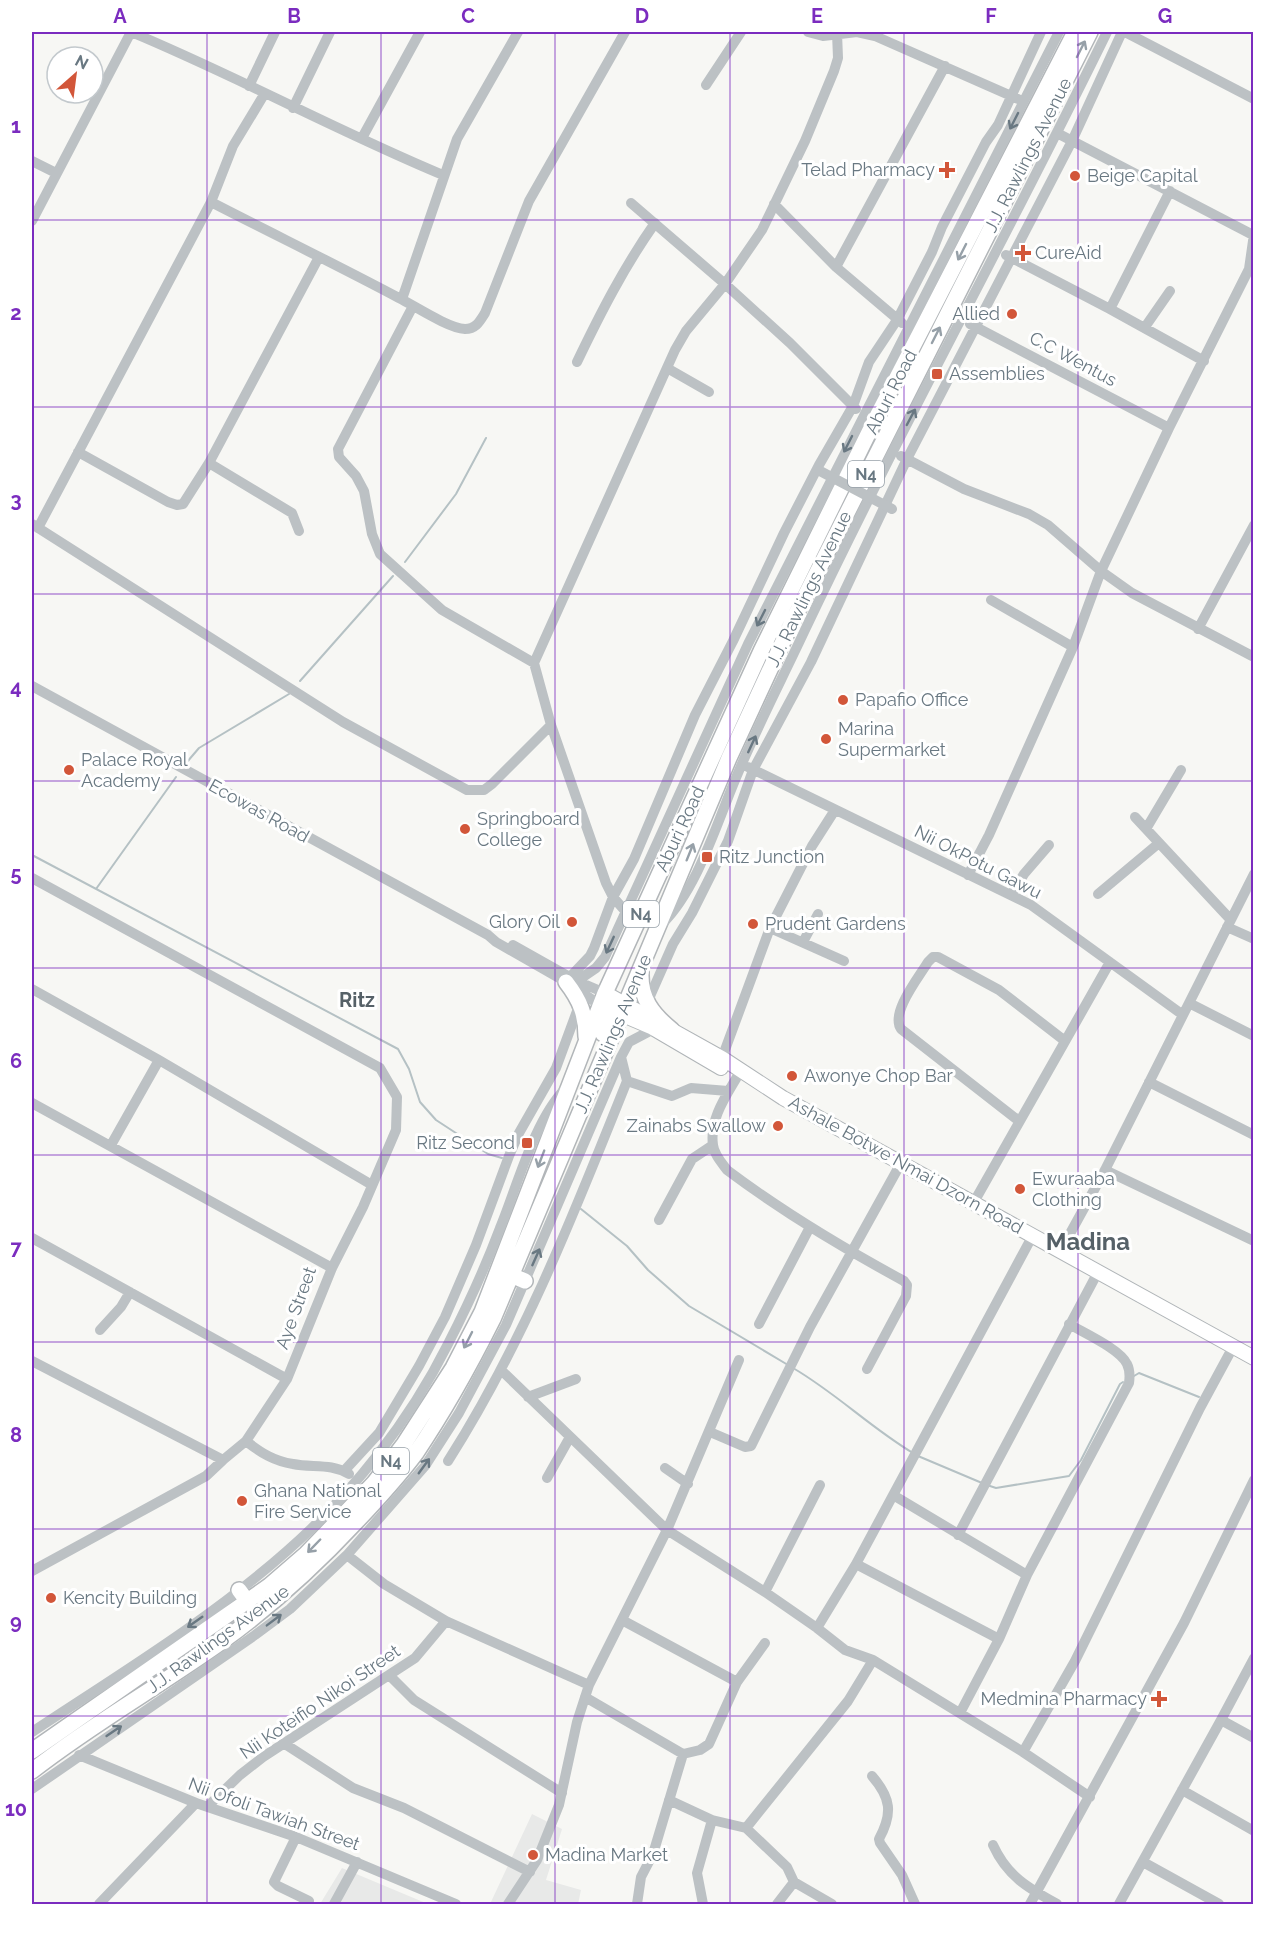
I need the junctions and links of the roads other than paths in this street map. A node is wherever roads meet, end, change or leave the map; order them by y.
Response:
1 (131, 32) edge
2 (275, 32) edge
3 (330, 32) edge
4 (420, 32) edge
5 (518, 32) edge
6 (625, 32) edge
7 (741, 32) edge
8 (808, 32) edge
9 (1041, 32) edge
10 (1059, 32) edge
11 (1075, 32) edge
12 (1090, 32) edge
13 (1107, 32) edge
14 (1123, 32) edge
15 (837, 33) edge
16 (945, 66) junction
17 (706, 85) dead end
18 (249, 86) junction
19 (266, 93) junction
20 (1012, 96) junction
21 (1254, 99) edge
22 (1024, 102) junction
23 (293, 108) junction
24 (1057, 133) junction
25 (362, 138) junction
26 (1072, 141) junction
27 (32, 161) edge
28 (56, 173) junction
29 (443, 175) junction
30 (1170, 192) junction
31 (210, 202) junction
32 (631, 203) dead end
33 (774, 204) junction
34 (32, 221) edge
35 (655, 223) junction
36 (1253, 234) edge
37 (998, 250) junction
38 (319, 257) junction
39 (1011, 257) junction
40 (973, 262) junction
41 (836, 267) junction
42 (988, 270) junction
43 (940, 280) junction
44 (725, 284) junction
45 (1170, 291) dead end
46 (402, 299) junction
47 (413, 306) junction
48 (1110, 309) junction
49 (962, 319) junction
50 (897, 320) junction
51 (908, 326) junction
52 (975, 326) junction
53 (1145, 327) junction
54 (1204, 361) junction
55 (577, 362) dead end
56 (667, 368) junction
57 (709, 392) dead end
58 (853, 406) junction
59 (862, 417) junction
60 (1169, 428) junction
61 (78, 452) junction
62 (893, 452) junction
63 (907, 459) junction
64 (209, 463) junction
65 (820, 471) dead end
66 (892, 509) dead end
67 (791, 520) junction
68 (1254, 525) edge
69 (35, 526) edge
70 (807, 527) junction
71 (299, 531) dead end
72 (1101, 571) junction
73 (991, 600) dead end
74 (799, 626) junction
75 (1198, 629) junction
76 (1073, 647) junction
77 (1254, 657) edge
78 (534, 663) junction
79 (32, 686) edge
80 (551, 725) junction
81 (711, 742) junction
82 (742, 764) junction
83 (753, 770) junction
84 (1181, 770) dead end
85 (835, 810) junction
86 (1135, 817) dead end
87 (1146, 829) junction
88 (1159, 843) junction
89 (1049, 845) dead end
90 (1254, 874) edge
91 (968, 875) junction
92 (32, 878) edge
93 (1098, 894) dead end
94 (1011, 895) junction
95 (613, 897) junction
96 (626, 912) junction
97 (818, 915) dead end
98 (1228, 923) junction
99 (660, 926) junction
100 (770, 927) junction
101 (1254, 939) edge
102 (803, 942) junction
103 (844, 960) dead end
104 (1110, 962) junction
105 (641, 968) junction
106 (568, 977) junction
107 (32, 989) edge
108 (580, 1002) junction
109 (646, 1003) junction
110 (1189, 1003) junction
111 (613, 1005) junction
112 (1183, 1015) junction
113 (651, 1027) junction
114 (672, 1030) junction
115 (1254, 1036) edge
116 (1065, 1041) junction
117 (586, 1042) junction
118 (621, 1057) junction
119 (722, 1058) junction
120 (159, 1060) junction
121 (743, 1074) junction
122 (627, 1081) junction
123 (1149, 1082) junction
124 (569, 1085) joint
125 (728, 1091) junction
126 (32, 1103) edge
127 (1019, 1121) junction
128 (1254, 1135) edge
129 (713, 1145) junction
130 (111, 1146) junction
131 (901, 1163) junction
132 (1105, 1170) junction
133 (372, 1185) junction
134 (974, 1202) junction
135 (659, 1220) dead end
136 (810, 1227) junction
137 (1032, 1235) junction
138 (32, 1238) edge
139 (1254, 1240) edge
140 (1061, 1250) junction
141 (852, 1253) junction
142 (332, 1268) junction
143 (1098, 1272) junction
144 (518, 1278) junction
145 (129, 1292) junction
146 (759, 1324) dead end
147 (1069, 1324) junction
148 (100, 1330) dead end
149 (1233, 1347) junction
150 (1254, 1358) edge
151 (739, 1360) dead end
152 (32, 1361) edge
153 (867, 1369) dead end
154 (501, 1370) junction
155 (286, 1379) junction
156 (576, 1379) dead end
157 (528, 1397) junction
158 (422, 1402) junction
159 (710, 1432) junction
160 (570, 1437) junction
161 (246, 1441) junction
162 (223, 1460) junction
163 (448, 1461) dead end
164 (665, 1468) dead end
165 (344, 1471) junction
166 (547, 1478) dead end
167 (357, 1479) junction
168 (1254, 1480) edge
169 (688, 1484) junction
170 (820, 1485) dead end
171 (893, 1495) junction
172 (668, 1530) junction
173 (958, 1535) junction
174 (347, 1556) junction
175 (856, 1564) junction
176 (322, 1569) junction
177 (32, 1571) edge
178 (1027, 1575) junction
179 (765, 1592) junction
180 (243, 1596) junction
181 (622, 1620) junction
182 (446, 1621) junction
183 (817, 1628) junction
184 (999, 1639) junction
185 (765, 1643) dead end
186 (1254, 1658) edge
187 (873, 1660) junction
188 (390, 1676) junction
189 (737, 1682) junction
190 (589, 1685) junction
191 (585, 1697) junction
192 (960, 1713) junction
193 (67, 1717) junction
194 (1221, 1720) junction
195 (32, 1732) edge
196 (1254, 1738) edge
197 (285, 1744) junction
198 (32, 1751) edge
199 (1023, 1752) junction
200 (683, 1754) junction
201 (79, 1755) junction
202 (32, 1771) edge
203 (872, 1776) dead end
204 (32, 1789) edge
205 (1182, 1790) junction
206 (562, 1793) junction
207 (1090, 1797) junction
208 (669, 1800) junction
209 (196, 1803) junction
210 (208, 1806) junction
211 (712, 1820) junction
212 (746, 1828) junction
213 (1254, 1831) edge
214 (296, 1837) junction
215 (993, 1845) dead end
216 (357, 1862) junction
217 (1143, 1862) junction
218 (530, 1872) junction
219 (794, 1882) junction
220 (1037, 1893) junction
221 (309, 1901) dead end
222 (449, 1903) edge
223 (99, 1905) edge
224 (334, 1905) edge
225 (508, 1905) edge
226 (637, 1905) edge
227 (703, 1905) edge
228 (777, 1905) edge
229 (832, 1905) edge
230 (915, 1905) edge
231 (1030, 1905) edge
232 (1057, 1905) edge
233 (1119, 1905) edge
234 (1220, 1905) edge

1 - 18 street
1 - 28 street
2 - 18 street
3 - 23 street
4 - 25 street
5 - 29 street
6 - 47 street
7 - 17 street
8 - 15 street
9 - 20 street
10 - 22 street
11 -> 43 highway, Aburi Road / N4
40 -> 12 highway, J.J. Rawlings Avenue / N4
13 - 24 street
14 - 21 street
14 - 26 street
15 - 16 street
15 - 33 street
16 - 20 street
16 - 41 street
18 - 19 street
19 - 23 street
19 - 31 street
20 - 22 street
20 - 50 street
22 -> 43 street
23 - 25 street
24 - 26 street
24 - 37 street
25 - 29 street
26 - 30 street
26 - 39 street
27 - 28 street
28 - 34 street
29 - 46 street
30 - 36 street
30 - 48 street
31 - 38 street
31 - 61 street
32 - 35 street
33 - 41 street
33 - 44 street
35 - 44 street
35 - 55 street
36 - 54 street
37 - 39 street
37 - 42 street
38 - 46 street
38 - 64 street
39 - 48 street
39 - 52 street
40 - 42 highway
74 -> 40 highway, J.J. Rawlings Avenue / N4
41 - 50 street
42 - 49 street
43 - 51 street
43 - 81 highway, Aburi Road / N4
44 - 56 street
44 - 58 street
45 - 53 street
46 - 47 street
47 - 78 street
48 - 53 street
49 - 52 street, C.C Wentus
62 -> 49 street
50 - 51 street
50 - 58 street
51 - 59 street
52 - 60 street, C.C Wentus
52 - 63 street
53 - 54 street
54 - 60 street
56 - 57 street
56 - 78 street
58 - 59 street
58 - 67 street
59 -> 70 street
60 - 72 street
61 - 64 street
61 - 69 street
62 - 63 street
62 - 74 street
63 - 72 street
63 - 83 street
64 - 71 street
65 - 66 street, bridge
67 - 70 street
67 - 95 street
68 - 75 street
69 - 80 street
70 -> 81 street
72 - 75 street
72 - 76 street
73 - 76 street
82 -> 74 street
99 -> 74 highway, J.J. Rawlings Avenue / N4
75 - 77 street
76 - 91 street
78 - 80 street
79 - 106 street, Ecowas Road
80 - 95 street
81 - 96 street
81 - 111 highway, Aburi Road / N4
82 - 83 street, Nii OkPotu Gawu
82 - 99 street
83 - 85 street, Nii OkPotu Gawu
83 - 109 street
84 - 87 street
85 - 91 street, Nii OkPotu Gawu
85 - 100 street
86 - 87 street
87 - 88 street
88 - 93 street
88 - 98 street
89 - 94 street
90 - 98 street
91 - 94 street, Nii OkPotu Gawu
92 - 133 street
94 - 104 street, Nii OkPotu Gawu
95 - 96 street
95 - 106 street
96 -> 106 street
97 - 102 street
98 - 101 street
98 - 110 street
99 - 105 highway, J.J. Rawlings Avenue / N4
100 - 102 street
100 - 119 street
102 - 103 street
104 - 112 street, Nii OkPotu Gawu
104 - 116 street
105 - 109 highway
105 - 111 highway, J.J. Rawlings Avenue / N4
106 - 108 highway
106 - 111 street, Ecowas Road
107 - 120 street
108 - 117 highway
108 - 165 street
109 - 114 highway
110 - 112 street
110 - 115 street
111 - 113 main road
111 - 114 main road
111 - 117 highway, Aburi Road / N4
111 - 144 highway, J.J. Rawlings Avenue / N4
112 - 123 street
113 - 118 street
113 - 121 main road
114 - 119 main road
116 - 127 street
116 - 127 street
117 - 124 highway, Aburi Road / N4
118 - 122 street
144 -> 118 street
119 - 121 main road
120 - 130 street
120 - 133 street
121 - 125 street
121 - 131 main road, Ashale Botwe Nmai Dzorn Road
122 - 125 street
122 - 154 street
123 - 128 street
123 - 132 street
124 -> 158 highway, J.J. Rawlings Avenue / N4
125 - 129 street
126 - 130 street, Aye Street
127 - 134 street
129 - 135 street
129 - 136 street
130 - 142 street, Aye Street
131 - 134 main road, Ashale Botwe Nmai Dzorn Road
131 - 141 street
132 - 139 street
132 - 140 street
133 - 142 street
134 - 137 main road, Ashale Botwe Nmai Dzorn Road
136 - 141 street
136 - 146 street
137 - 140 main road, Ashale Botwe Nmai Dzorn Road
137 - 171 street
138 - 145 street
140 - 143 main road, Ashale Botwe Nmai Dzorn Road
141 - 153 street
141 - 159 street
142 - 155 street, Aye Street
143 - 147 street
143 - 149 main road, Ashale Botwe Nmai Dzorn Road
174 -> 144 street
144 - 176 highway, J.J. Rawlings Avenue / N4
145 - 148 street
145 - 155 street
147 - 173 street
147 - 178 street
149 - 150 main road, Ashale Botwe Nmai Dzorn Road
149 - 199 street
151 - 159 street
152 - 162 street
154 - 157 street
154 - 163 street
155 - 161 street, Aye Street
156 - 157 street
157 - 160 street
158 - 167 street
158 -> 180 highway, J.J. Rawlings Avenue / N4
159 - 169 street
160 - 166 street
160 - 172 street
161 - 162 street, Aye Street
161 - 165 street
162 - 177 street, Aye Street
164 - 169 street
165 - 167 street
167 - 180 street
168 - 207 street
169 - 172 street
170 - 179 street
171 - 173 street
171 - 175 street
172 - 179 street
172 - 181 street
173 - 178 street
174 - 176 street
174 - 182 street
175 - 183 street
175 - 184 street
201 -> 176 street
176 - 202 highway, J.J. Rawlings Avenue / N4
178 - 184 street
179 - 183 street
180 -> 193 highway, J.J. Rawlings Avenue / N4
181 - 189 street
181 - 190 street
182 - 188 street, Nii Koteifio Nikoi Street
182 - 190 street
183 - 187 street
184 - 192 street
185 - 189 street
186 - 194 street
187 - 192 street
187 - 212 street
188 - 197 street, Nii Koteifio Nikoi Street
188 - 206 street
189 - 200 street
190 - 191 street
191 - 200 street
191 - 206 street
192 - 199 street
193 - 195 street
193 - 198 highway, J.J. Rawlings Avenue / N4
194 - 196 street
194 - 205 street
197 - 210 street, Nii Koteifio Nikoi Street
197 - 218 street
199 - 207 street
200 - 208 street
201 - 204 street
201 - 209 street, Nii Ofoli Tawiah Street
203 - 230 street
205 - 213 street
205 - 217 street
206 - 218 street
207 - 220 street
208 - 211 street
208 - 226 street
209 - 210 street, Nii Ofoli Tawiah Street
209 - 223 street
210 - 214 street, Nii Ofoli Tawiah Street
211 - 212 street
211 - 227 street
212 - 219 street
214 - 216 street, Nii Ofoli Tawiah Street
214 - 221 street
215 - 220 street
216 - 222 street, Nii Ofoli Tawiah Street
216 - 224 street
217 - 233 street
217 - 234 street
218 - 225 street
219 - 228 street
219 - 229 street
220 - 231 street
220 - 232 street

